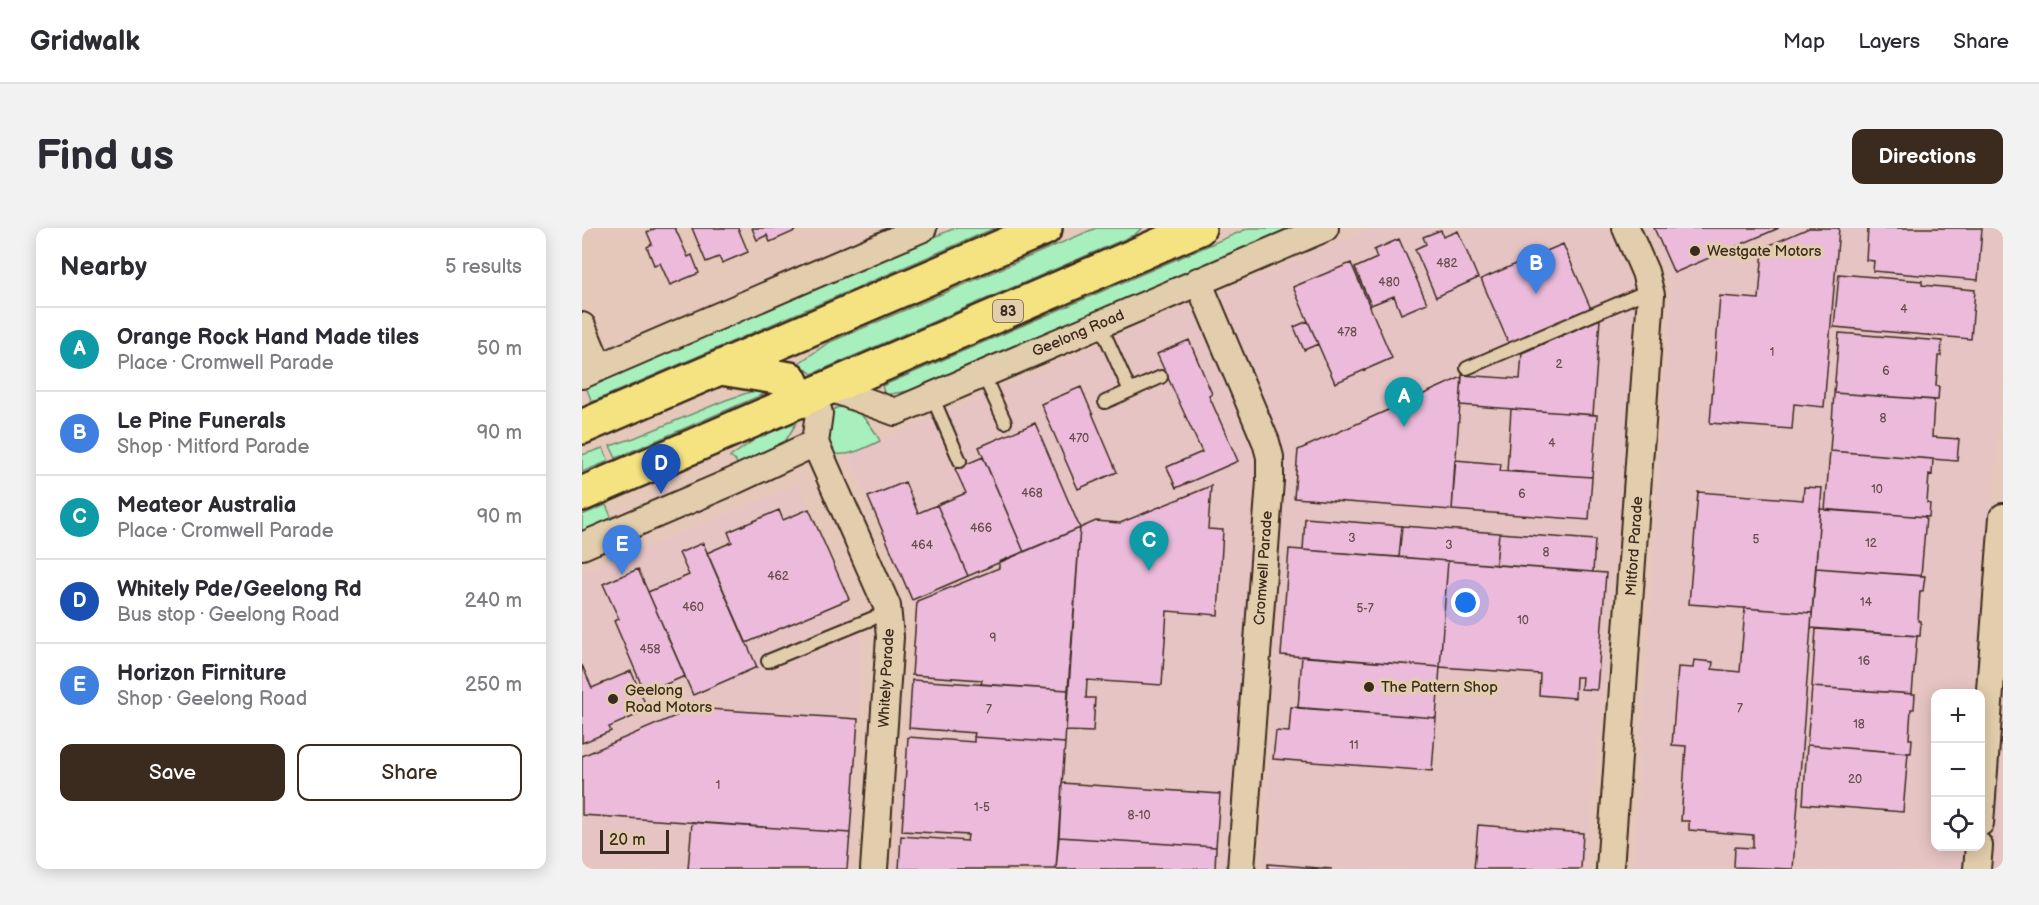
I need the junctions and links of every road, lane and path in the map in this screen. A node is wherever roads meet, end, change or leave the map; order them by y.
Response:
1 (923, 228) edge
2 (1045, 228) edge
3 (1325, 228) edge
4 (1626, 228) edge
5 (1186, 229) edge
6 (1198, 281) junction
7 (1650, 290) junction
8 (1100, 324) junction
9 (582, 326) edge
10 (720, 368) junction
11 (1467, 368) dead end
12 (591, 371) edge
13 (983, 374) junction
14 (1161, 377) dead end
15 (1130, 391) junction
16 (814, 395) junction
17 (932, 396) junction
18 (1105, 402) dead end
19 (1005, 422) dead end
20 (582, 428) edge
21 (816, 443) junction
22 (960, 461) dead end
23 (582, 494) edge
24 (2003, 517) edge
25 (582, 546) edge
26 (888, 612) junction
27 (768, 662) dead end
28 (1982, 797) edge
29 (1979, 851) edge
30 (874, 869) edge
31 (1241, 869) edge
32 (1610, 869) edge
33 (1977, 869) edge

1 - 12 street
2 - 10 highway
3 - 6 street, Geelong Road
4 - 7 street, Mitford Parade
5 - 16 highway, 83
6 - 8 street, Geelong Road
6 - 31 street, Cromwell Parade
7 - 11 lane
7 - 32 street, Mitford Parade
8 - 13 street, Geelong Road
8 - 15 lane
9 - 12 street
10 - 16 highway
10 - 20 highway
13 - 17 street, Geelong Road
13 - 19 lane
14 - 15 lane
15 - 18 lane
16 - 17 street, Geelong Road
16 - 21 street, Whitely Parade
16 - 23 highway, 83
17 - 22 lane
21 - 25 street
21 - 26 street, Whitely Parade
24 - 28 street
26 - 27 lane
26 - 30 street, Whitely Parade
29 - 33 street

